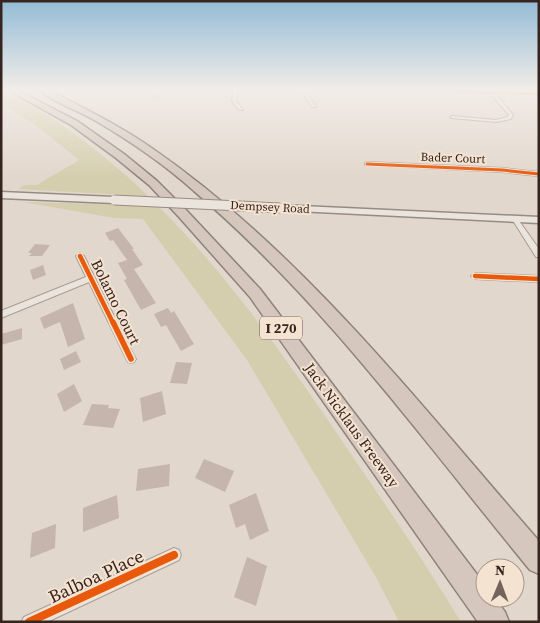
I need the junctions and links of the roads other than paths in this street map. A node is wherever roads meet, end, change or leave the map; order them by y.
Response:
1 (67, 119) edge
2 (101, 119) edge
3 (475, 119) edge
4 (504, 119) edge
5 (367, 164) dead end
6 (539, 174) edge
7 (1, 194) edge
8 (515, 219) junction
9 (539, 220) edge
10 (539, 255) edge
11 (80, 256) dead end
12 (475, 276) dead end
13 (90, 278) junction
14 (539, 279) edge
15 (1, 315) edge
16 (131, 359) dead end
17 (174, 555) dead end
18 (539, 561) edge
19 (29, 622) edge
20 (495, 622) edge

1 - 20 highway, Jack Nicklaus Freeway / I 270
2 - 18 highway, I 270
3 - 4 street
5 - 6 street, Bader Court
7 - 8 main road, Dempsey Road, bridge
8 - 9 main road, Dempsey Road
8 - 10 street
11 - 13 street, Bolamo Court
12 - 14 street
13 - 15 street
13 - 16 street, Bolamo Court
17 - 19 street, Balboa Place

